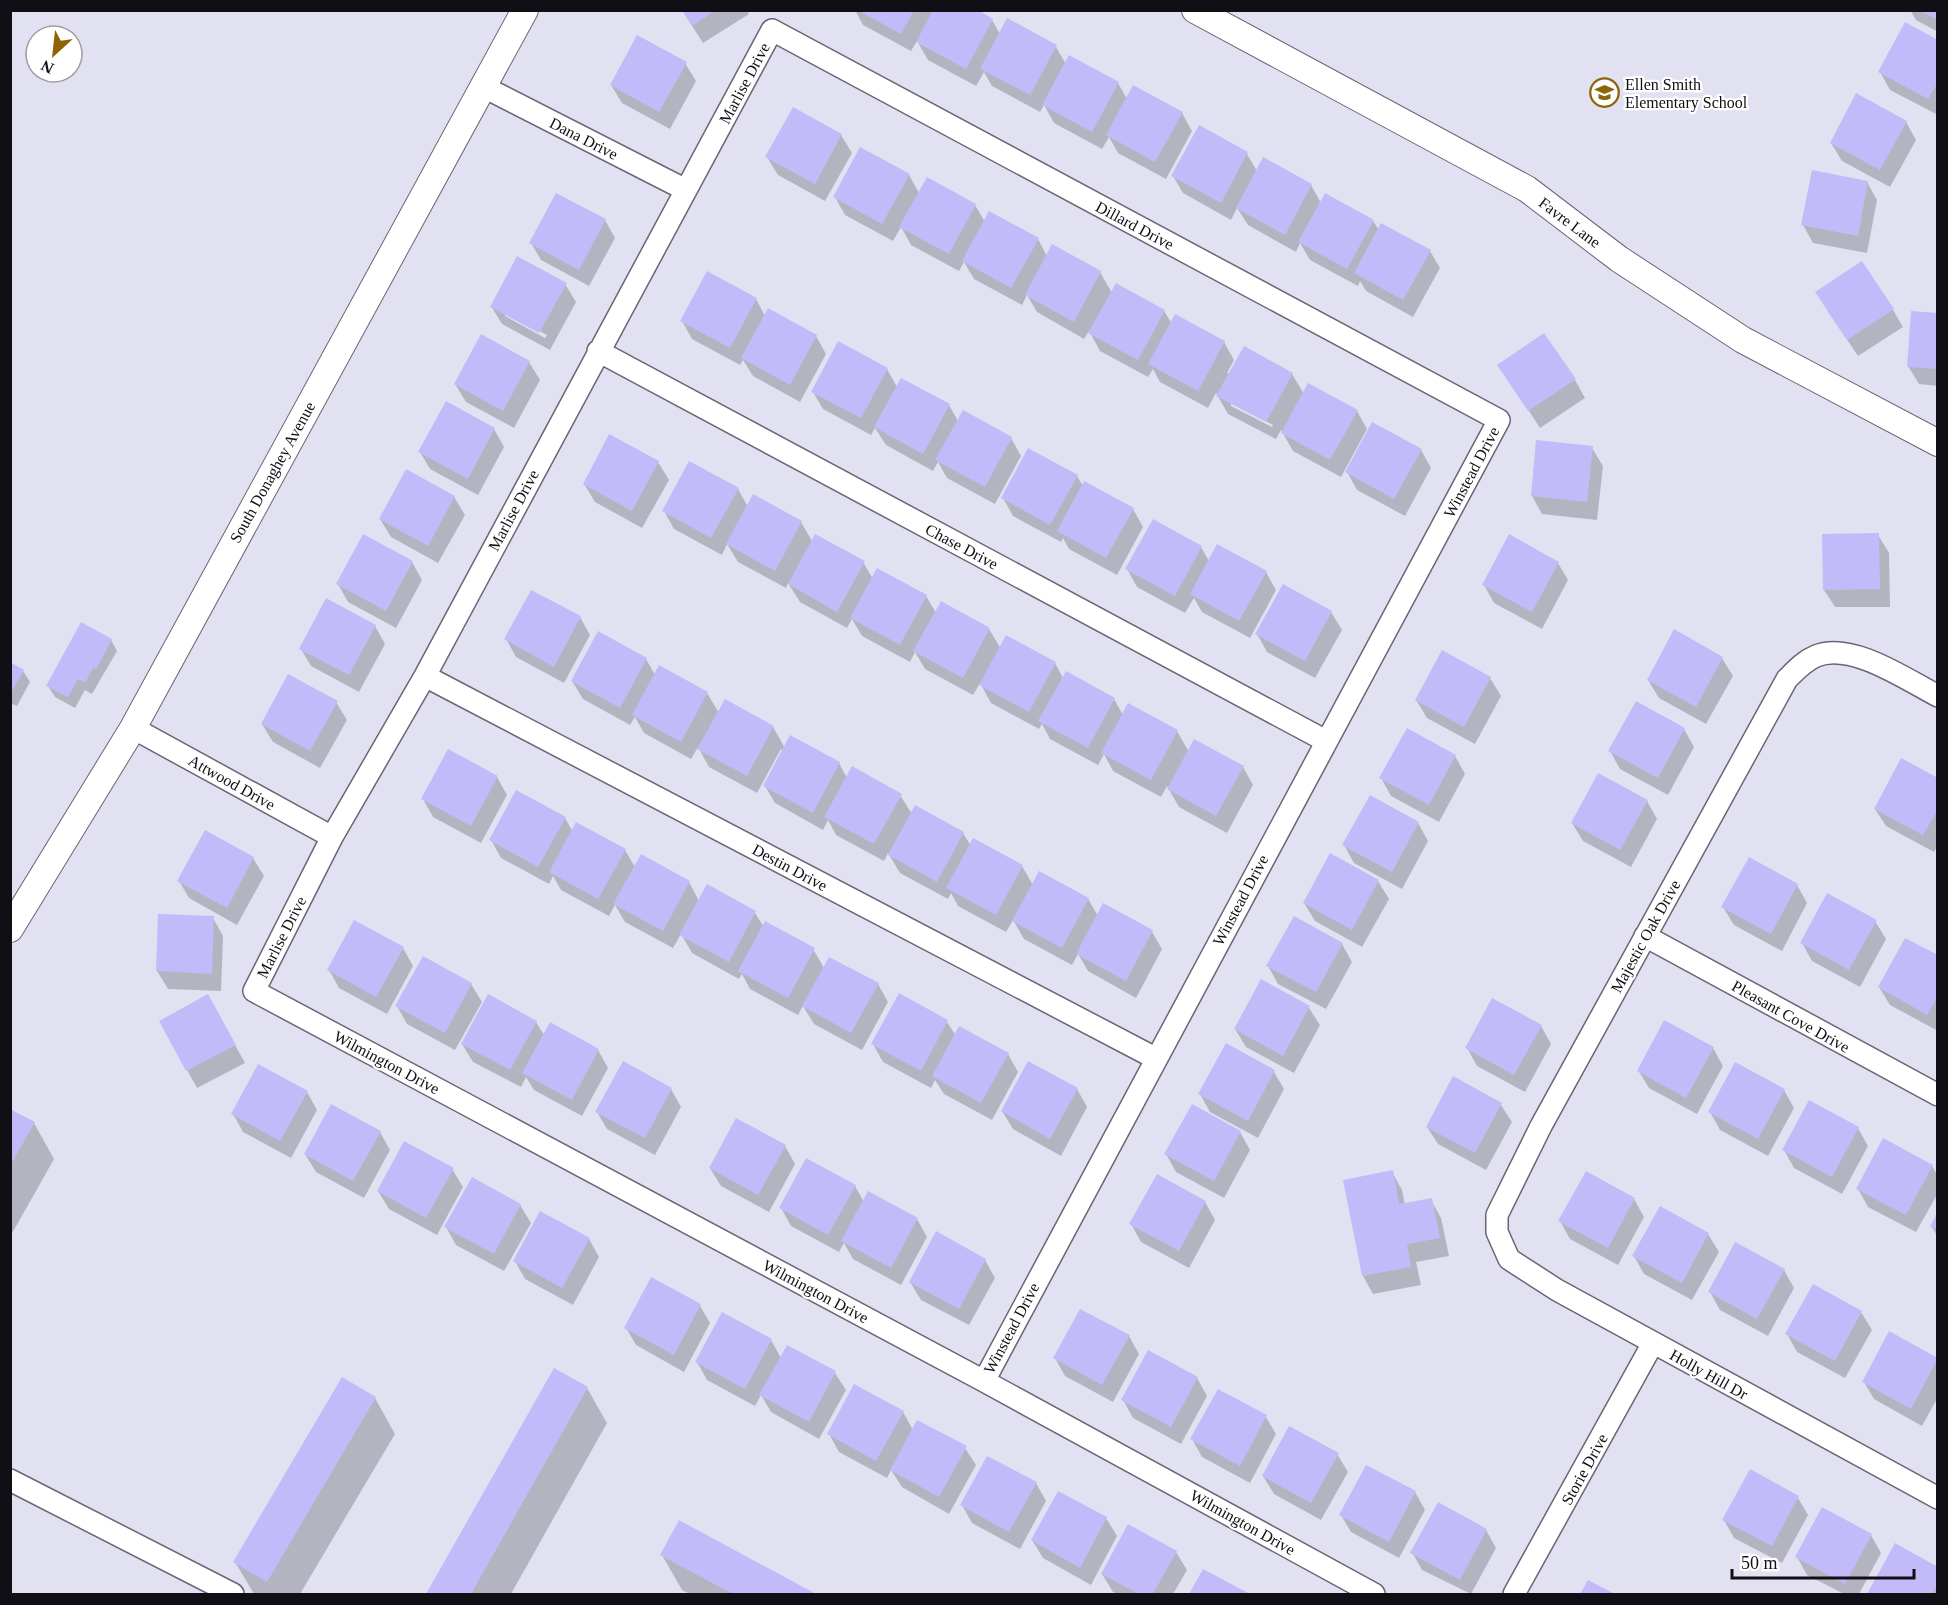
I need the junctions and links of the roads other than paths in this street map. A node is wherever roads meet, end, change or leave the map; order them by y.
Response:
1 (525, 10) edge
2 (1195, 10) edge
3 (772, 30) joint
4 (482, 86) junction
5 (686, 190) junction
6 (598, 351) junction
7 (1498, 420) joint
8 (1938, 443) edge
9 (425, 676) junction
10 (1938, 696) edge
11 (133, 728) junction
12 (1326, 741) junction
13 (332, 837) junction
14 (11, 926) edge
15 (1645, 936) junction
16 (254, 991) joint
17 (1155, 1058) junction
18 (1938, 1095) edge
19 (1497, 1232) joint
20 (1653, 1343) junction
21 (984, 1380) junction
22 (10, 1480) edge
23 (1938, 1498) edge
24 (233, 1594) edge
25 (1374, 1594) edge
26 (1514, 1594) edge

1 - 4 street, South Donaghey Avenue
2 - 8 street, Favre Lane
3 - 5 street, Marlise Drive
3 - 7 street, Dillard Drive
4 - 5 street, Dana Drive
4 - 11 street, South Donaghey Avenue
5 - 6 street, Marlise Drive
6 - 9 street, Marlise Drive
6 - 12 street, Chase Drive
7 - 12 street, Winstead Drive
9 - 13 street, Marlise Drive
9 - 17 street, Destin Drive
10 - 15 street, Majestic Oak Drive
11 - 13 street, Attwood Drive
11 - 14 street, South Donaghey Avenue
12 - 17 street, Winstead Drive
13 - 16 street, Marlise Drive
15 - 18 street, Pleasant Cove Drive
15 - 19 street, Majestic Oak Drive
16 - 21 street, Wilmington Drive
17 - 21 street, Winstead Drive
19 - 20 street, Holly Hill Dr
20 - 23 street, Holly Hill Dr
20 - 26 street, Storie Drive
21 - 25 street, Wilmington Drive
22 - 24 street

